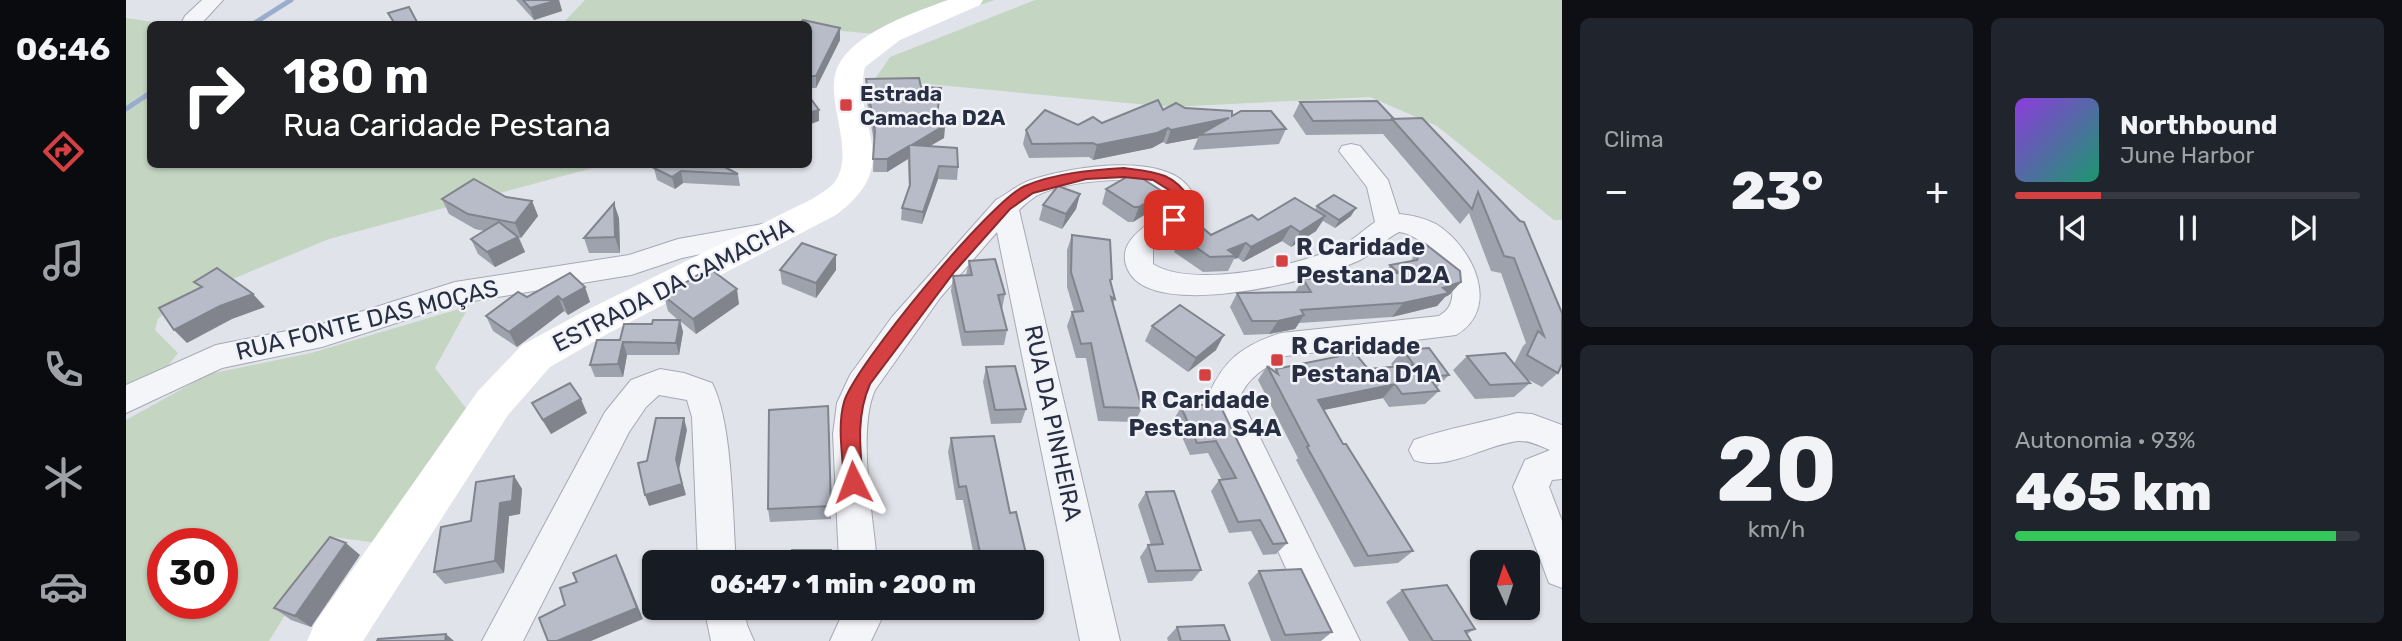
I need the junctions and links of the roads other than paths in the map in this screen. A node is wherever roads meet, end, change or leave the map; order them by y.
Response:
1 (214, 0) edge
2 (971, 0) edge
3 (192, 21) edge
4 (1351, 151) dead end
5 (1006, 206) junction
6 (1389, 225) junction
7 (779, 230) junction
8 (126, 400) edge
9 (1562, 440) edge
10 (1426, 450) dead end
11 (1562, 464) edge
12 (716, 550) edge
13 (857, 550) edge
14 (1562, 570) edge
15 (726, 620) edge
16 (861, 620) edge
17 (333, 641) edge
18 (502, 641) edge
19 (734, 641) edge
20 (850, 641) edge
21 (1100, 641) edge
22 (1340, 641) edge

1 - 3 street
2 - 7 street, ESTRADA DA CAMACHA
4 - 6 street
5 - 6 street
5 - 13 street
5 - 21 street, RUA DA PINHEIRA
6 - 22 street
7 - 8 street, RUA FONTE DAS MOÇAS
7 - 17 street, ESTRADA DA CAMACHA
9 - 10 street
11 - 14 street
12 - 18 street
15 - 19 street
16 - 20 street

